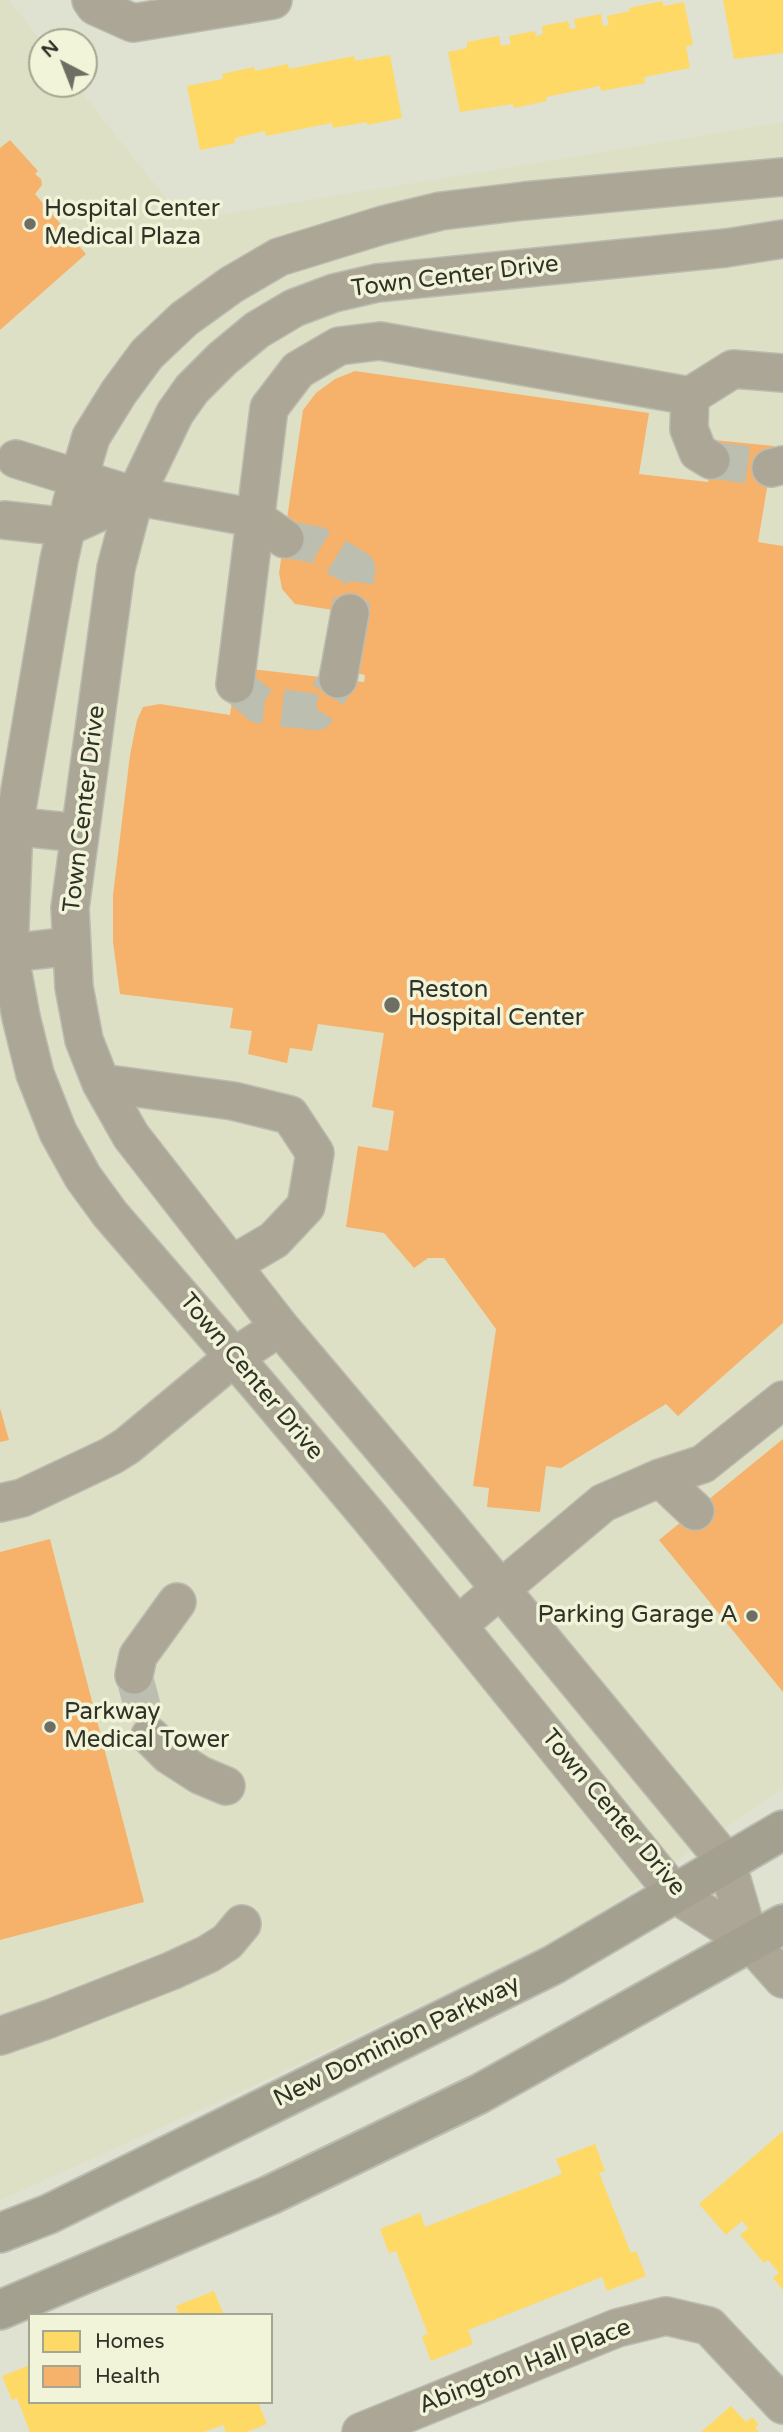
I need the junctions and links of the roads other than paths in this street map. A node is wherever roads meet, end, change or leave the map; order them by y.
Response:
1 (91, 0) edge
2 (272, 0) edge
3 (783, 177) edge
4 (783, 239) edge
5 (783, 373) edge
6 (690, 396) junction
7 (8, 452) edge
8 (711, 460) tunnel mouth
9 (78, 478) junction
10 (135, 496) junction
11 (255, 518) junction
12 (2, 521) edge
13 (67, 527) junction
14 (285, 539) tunnel mouth
15 (350, 613) tunnel mouth
16 (338, 679) tunnel mouth
17 (235, 684) dead end
18 (7, 825) edge
19 (79, 833) junction
20 (72, 946) junction
21 (5, 953) edge
22 (101, 1083) junction
23 (233, 1264) junction
24 (280, 1327) junction
25 (234, 1357) junction
26 (783, 1401) edge
27 (660, 1478) junction
28 (0, 1503) edge
29 (695, 1511) dead end
30 (499, 1589) junction
31 (177, 1602) dead end
32 (458, 1625) junction
33 (134, 1675) tunnel mouth
34 (150, 1735) tunnel mouth
35 (226, 1786) dead end
36 (783, 1830) edge
37 (727, 1863) junction
38 (675, 1894) junction
39 (242, 1924) dead end
40 (783, 1924) edge
41 (750, 1942) junction
42 (783, 1979) edge
43 (0, 2036) edge
44 (0, 2233) edge
45 (0, 2310) edge
46 (783, 2405) edge
47 (360, 2432) edge

1 - 2 street
3 - 9 street, Town Center Drive
4 - 10 street, Town Center Drive
5 - 6 street
6 - 8 street
6 - 11 street
7 - 9 street
7 - 12 street
9 - 10 street
9 - 13 street, Town Center Drive
10 - 11 street
10 - 13 street
10 - 19 street, Town Center Drive
11 - 14 street
11 - 17 street
12 - 13 street
13 - 18 street, Town Center Drive
15 - 16 street
18 - 19 street
18 - 21 street, Town Center Drive
19 - 20 street, Town Center Drive
20 - 21 street
20 - 22 street, Town Center Drive
21 - 25 street, Town Center Drive
22 - 23 street, Town Center Drive
22 - 23 street
23 - 24 street, Town Center Drive
24 - 25 street
24 - 30 street, Town Center Drive
25 - 28 street
25 - 32 street, Town Center Drive
26 - 27 street
27 - 29 street
27 - 30 street
30 - 32 street
30 - 37 street, Town Center Drive
31 - 33 street
32 - 38 street, Town Center Drive
34 - 35 street
36 - 37 main road, New Dominion Parkway
37 - 38 main road, New Dominion Parkway
37 - 41 street, Town Center Drive
38 - 41 street, Town Center Drive
38 - 44 main road, New Dominion Parkway
39 - 43 street
40 - 41 main road
41 - 42 street
41 - 45 main road
46 - 47 street, Abington Hall Place

